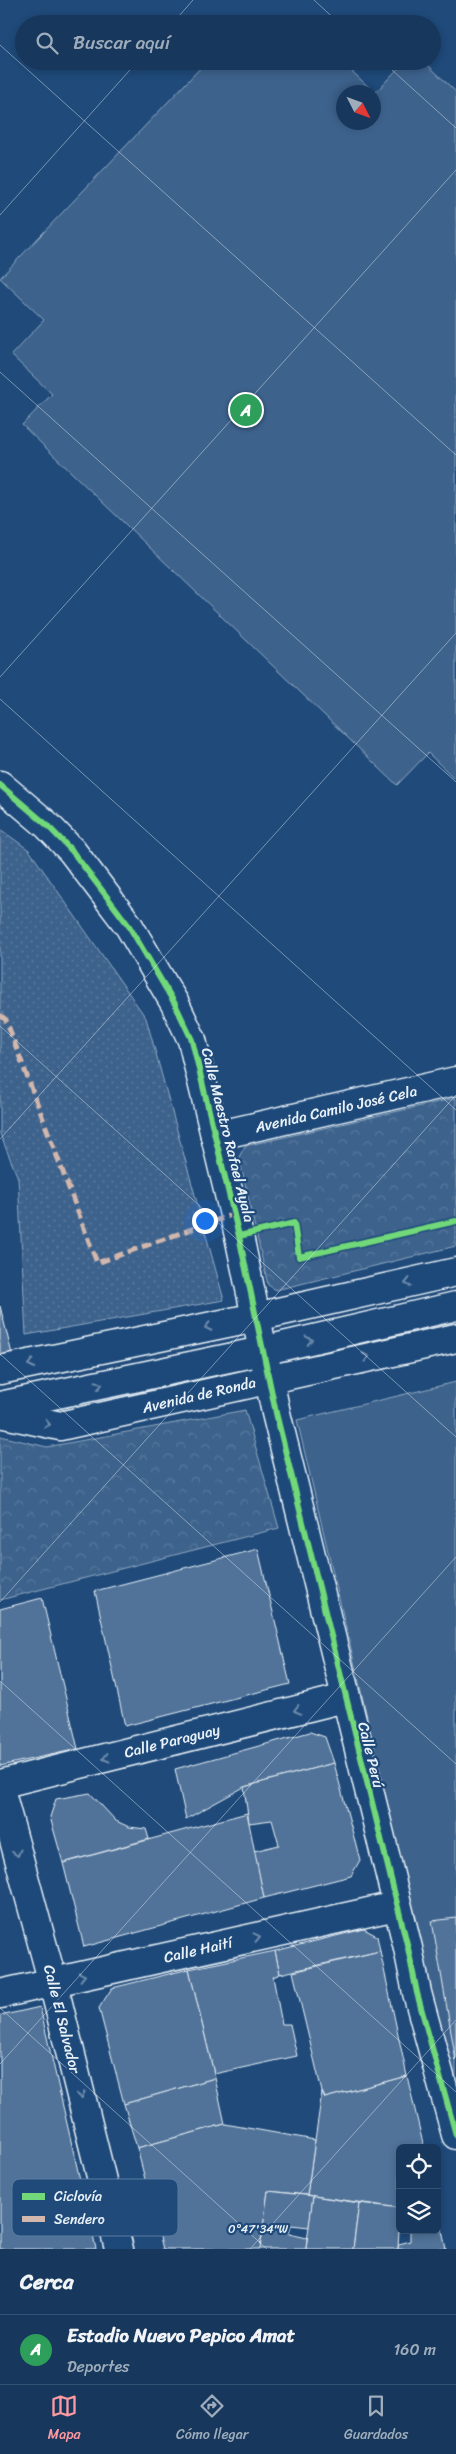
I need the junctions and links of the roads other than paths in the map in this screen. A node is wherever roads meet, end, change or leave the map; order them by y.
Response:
1 (0, 785) edge
2 (456, 1081) edge
3 (215, 1136) junction
4 (456, 1272) edge
5 (456, 1306) edge
6 (256, 1318) junction
7 (456, 1338) edge
8 (262, 1351) junction
9 (0, 1370) edge
10 (268, 1380) junction
11 (0, 1406) edge
12 (0, 1413) edge
13 (344, 1698) junction
14 (0, 1784) edge
15 (0, 1789) edge
16 (396, 1906) junction
17 (53, 1983) junction
18 (0, 1994) edge
19 (456, 2135) edge
20 (102, 2179) edge
21 (116, 2236) edge
22 (119, 2249) edge

1 - 3 street, Calle Maestro Rafael Ayala
2 - 3 street, Avenida Camilo José Cela
3 - 6 street, Calle Maestro Rafael Ayala
4 -> 6 street
8 -> 5 street, Avenida de Ronda
6 - 8 street, Calle Maestro Rafael Ayala
6 -> 9 street
10 -> 7 street, Avenida de Ronda
8 - 10 street, Calle Perú
11 -> 8 street, Avenida de Ronda
12 -> 10 street, Avenida de Ronda
10 - 13 street, Calle Perú
13 -> 14 street, Calle Paraguay
13 - 16 street, Calle Perú
15 -> 17 street, Calle El Salvador
17 -> 16 street, Calle Haití
16 - 19 street, Calle Perú
17 - 18 street, Calle Haití
17 -> 20 street, Calle El Salvador
21 -> 22 street, Calle El Salvador

